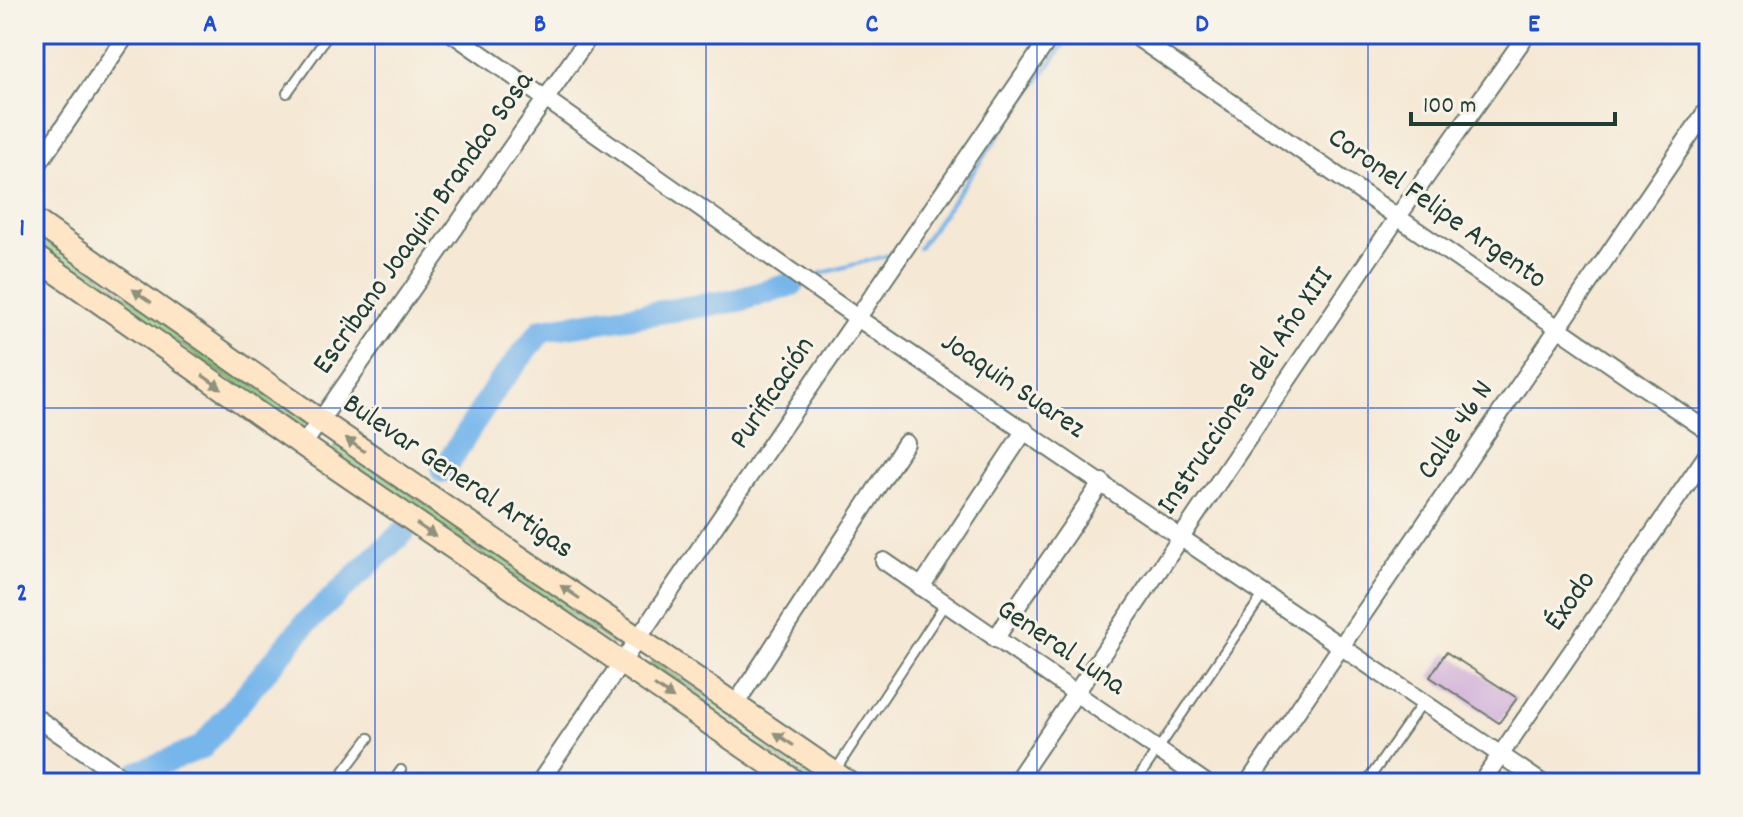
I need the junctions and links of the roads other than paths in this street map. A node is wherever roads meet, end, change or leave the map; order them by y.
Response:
1 (127, 34) edge
2 (329, 34) edge
3 (453, 34) edge
4 (591, 34) edge
5 (1052, 34) edge
6 (1132, 34) edge
7 (1527, 34) edge
8 (287, 93) dead end
9 (547, 99) junction
10 (1709, 107) edge
11 (34, 170) edge
12 (1397, 218) junction
13 (34, 220) edge
14 (34, 256) edge
15 (859, 319) junction
16 (1560, 330) junction
17 (320, 421) junction
18 (1025, 430) junction
19 (1709, 432) edge
20 (906, 443) dead end
21 (303, 445) junction
22 (1709, 452) edge
23 (1102, 482) junction
24 (1184, 537) junction
25 (884, 561) dead end
26 (921, 587) junction
27 (1265, 592) junction
28 (945, 604) junction
29 (995, 639) junction
30 (640, 640) junction
31 (1343, 647) junction
32 (622, 664) junction
33 (1076, 694) junction
34 (1423, 701) junction
35 (735, 705) junction
36 (34, 716) edge
37 (369, 738) dead end
38 (1158, 750) junction
39 (1501, 755) junction
40 (401, 770) dead end
41 (841, 778) edge
42 (130, 783) edge
43 (335, 783) edge
44 (392, 783) edge
45 (539, 783) edge
46 (797, 783) edge
47 (1015, 783) edge
48 (1135, 783) edge
49 (1206, 783) edge
50 (1248, 783) edge
51 (1366, 783) edge
52 (1481, 783) edge
53 (1542, 783) edge

1 - 11 street
2 - 8 lane
3 - 9 street, Joaquin Suarez
4 - 9 street, Escribano Joaquin Brandao Sosa
5 - 15 street, Purificación
6 - 12 street, Coronel Felipe Argento
7 - 12 street, Instrucciones del Año XIII
9 - 15 street, Joaquin Suarez
9 - 17 street, Escribano Joaquin Brandao Sosa
10 - 16 street, Calle 46 N
12 - 16 street, Coronel Felipe Argento
12 - 24 street, Instrucciones del Año XIII
17 -> 13 street, Bulevar General Artigas
14 -> 21 street, Bulevar General Artigas
15 - 18 street, Joaquin Suarez
15 - 30 street, Purificación
16 - 19 street, Coronel Felipe Argento
16 - 31 street, Calle 46 N
17 - 21 street, Escribano Joaquin Brandao Sosa
30 -> 17 street, Bulevar General Artigas
18 - 23 street, Joaquin Suarez
18 - 26 street
20 - 35 street
21 -> 32 street, Bulevar General Artigas
22 - 39 street, Éxodo
23 - 24 street, Joaquin Suarez
23 - 29 street
24 - 27 street, Joaquin Suarez
24 - 33 street, Instrucciones del Año XIII
25 - 26 street, General Luna
26 - 28 street, General Luna
27 - 31 street, Joaquin Suarez
27 - 38 lane
28 - 29 street, General Luna
28 - 41 lane
29 - 33 street, General Luna
30 - 32 street, Purificación
30 - 35 street, Bulevar General Artigas
31 - 34 street, Joaquin Suarez
31 - 50 street, Calle 46 N
32 - 45 street, Purificación
32 -> 46 street, Bulevar General Artigas
33 - 38 street, General Luna
33 - 47 street, Instrucciones del Año XIII
34 - 39 street, Joaquin Suarez
34 - 51 lane
41 -> 35 street, Bulevar General Artigas
36 - 42 street
37 - 43 lane
38 - 48 lane
38 - 49 street, General Luna
39 - 52 street, Éxodo
39 - 53 street, Joaquin Suarez
40 - 44 lane

